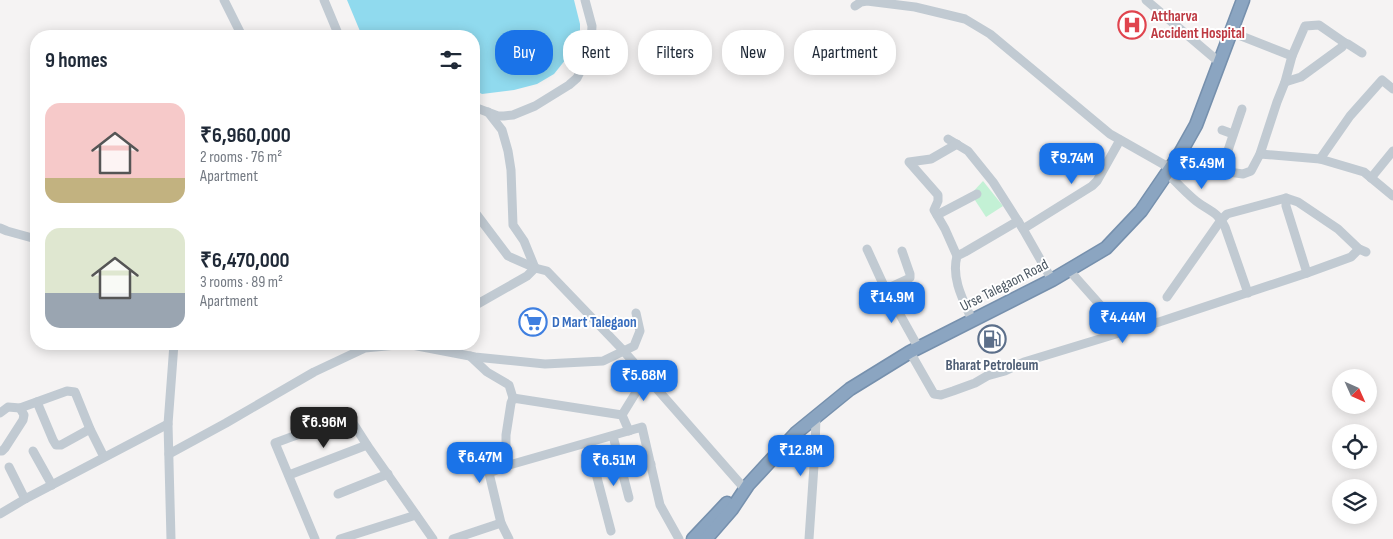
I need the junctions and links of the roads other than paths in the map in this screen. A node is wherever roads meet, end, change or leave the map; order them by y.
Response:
1 (224, 0) edge
2 (324, 0) edge
3 (585, 0) edge
4 (1146, 0) edge
5 (1243, 0) edge
6 (859, 3) edge
7 (239, 30) edge
8 (336, 30) edge
9 (1231, 32) junction
10 (1345, 43) junction
11 (1362, 53) dead end
12 (1292, 56) junction
13 (1219, 62) junction
14 (1285, 82) junction
15 (1393, 89) edge
16 (1242, 109) dead end
17 (480, 110) edge
18 (488, 112) junction
19 (1222, 130) dead end
20 (1233, 134) junction
21 (948, 138) dead end
22 (1120, 140) junction
23 (957, 144) junction
24 (1393, 151) edge
25 (1260, 154) junction
26 (1320, 159) junction
27 (1172, 166) junction
28 (1221, 171) junction
29 (1371, 178) junction
30 (976, 194) dead end
31 (1393, 196) edge
32 (1286, 198) junction
33 (937, 215) junction
34 (480, 218) edge
35 (1221, 220) junction
36 (1021, 225) junction
37 (0, 228) edge
38 (30, 237) edge
39 (867, 249) dead end
40 (902, 251) dead end
41 (957, 256) junction
42 (535, 268) junction
43 (1069, 270) junction
44 (1307, 273) junction
45 (1052, 280) junction
46 (886, 289) junction
47 (1248, 293) junction
48 (1167, 297) dead end
49 (480, 303) edge
50 (636, 313) dead end
51 (972, 320) junction
52 (1120, 330) junction
53 (914, 349) junction
54 (174, 350) edge
55 (361, 350) edge
56 (439, 350) edge
57 (624, 351) junction
58 (470, 356) junction
59 (646, 376) junction
60 (513, 398) junction
61 (36, 402) junction
62 (20, 408) junction
63 (0, 413) edge
64 (622, 415) junction
65 (816, 415) junction
66 (168, 424) junction
67 (90, 429) junction
68 (629, 431) junction
69 (613, 436) junction
70 (588, 444) junction
71 (367, 445) junction
72 (0, 451) edge
73 (33, 451) dead end
74 (168, 454) junction
75 (104, 457) junction
76 (651, 464) junction
77 (506, 466) junction
78 (9, 467) dead end
79 (622, 471) junction
80 (388, 474) junction
81 (289, 475) junction
82 (52, 485) junction
83 (746, 486) junction
84 (338, 494) dead end
85 (629, 498) dead end
86 (25, 499) junction
87 (0, 514) edge
88 (416, 515) junction
89 (501, 523) junction
90 (611, 531) dead end
91 (712, 537) edge
92 (171, 539) edge
93 (316, 539) edge
94 (340, 539) edge
95 (433, 539) edge
96 (453, 539) edge
97 (509, 539) edge
98 (679, 539) edge
99 (693, 539) edge
100 (808, 539) edge

1 - 7 street
2 - 8 street
3 - 18 street
4 - 13 street
5 - 9 highway, Urse Talegaon Road
6 - 22 street
9 - 12 street
9 - 13 highway, Urse Talegaon Road
10 - 11 street
10 - 12 street
10 - 14 street
12 - 14 street
13 - 27 highway, Urse Talegaon Road
14 - 25 street
15 - 26 street
16 - 20 street
17 - 18 street
18 - 42 street
19 - 20 street
20 - 28 street
21 - 23 street
22 - 27 street
22 - 36 street
23 - 33 street
23 - 36 street
24 - 29 street
25 - 26 street
25 - 28 street
26 - 29 street
27 - 28 street
27 - 35 street
27 - 43 highway, Urse Talegaon Road
29 - 31 street
30 - 33 street
32 - 35 street
32 - 44 street
32 - 44 street
33 - 41 street
34 - 42 street
35 - 47 street
35 - 48 street
36 - 41 street
36 - 45 street
37 - 38 street
39 - 46 street
40 - 46 street
41 - 51 street
42 - 49 street
42 - 57 street
43 - 45 highway, Urse Talegaon Road
43 - 52 street
44 - 47 street
45 - 51 highway, Urse Talegaon Road
46 - 53 street
47 - 52 street
50 - 57 street
51 - 53 highway, Urse Talegaon Road
52 - 53 street
53 - 65 highway, Urse Talegaon Road
54 - 66 street
55 - 74 street
56 - 58 street
57 - 58 street
57 - 59 street
58 - 60 street
59 - 64 street
59 - 83 street
60 - 64 street
60 - 77 street
61 - 62 street
61 - 67 street
61 - 67 street
62 - 63 street
62 - 72 street
64 - 68 street
65 - 83 highway, Urse Talegaon Road
65 - 100 street
66 - 74 street
66 - 75 street
67 - 75 street
68 - 69 street
68 - 76 street
69 - 70 street
69 - 79 street
70 - 77 street
70 - 90 street
71 - 80 street
71 - 81 street
71 - 81 street
73 - 82 street
74 - 92 street
75 - 82 street
76 - 79 street
76 - 98 street
77 - 89 street
78 - 86 street
79 - 85 street
80 - 84 street
80 - 88 street
81 - 93 street
82 - 86 street
83 - 91 highway, Urse Talegaon Road
83 - 99 highway
86 - 87 street
88 - 94 street
88 - 95 street
89 - 96 street
89 - 97 street

